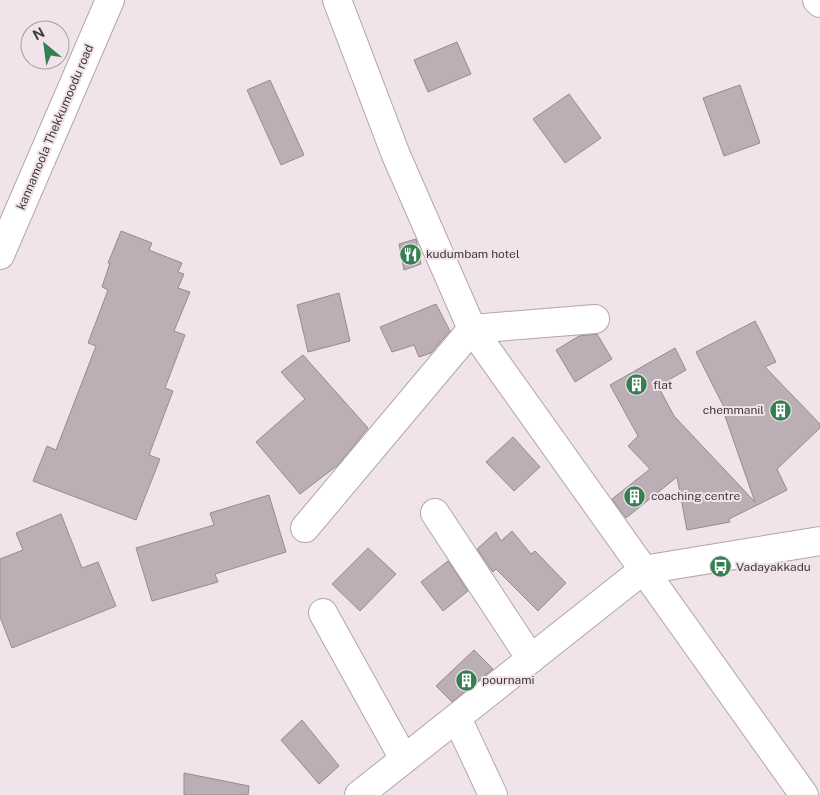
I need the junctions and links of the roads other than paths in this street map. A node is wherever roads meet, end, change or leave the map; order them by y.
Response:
1 (110, 0) edge
2 (337, 0) edge
3 (817, 0) edge
4 (820, 3) edge
5 (0, 255) edge
6 (595, 319) dead end
7 (472, 329) junction
8 (435, 512) dead end
9 (305, 528) dead end
10 (820, 541) edge
11 (643, 570) junction
12 (323, 614) dead end
13 (531, 659) junction
14 (457, 718) junction
15 (404, 759) junction
16 (359, 795) edge
17 (493, 795) edge
18 (804, 795) edge

1 - 5 street, kannamoola Thekkumoodu road
2 - 7 street
3 - 4 street
6 - 7 street
7 - 9 street
7 - 11 street
8 - 13 street
10 - 11 street
11 - 13 street
11 - 18 street
12 - 15 street
13 - 14 street
14 - 15 street
14 - 17 street
15 - 16 street

